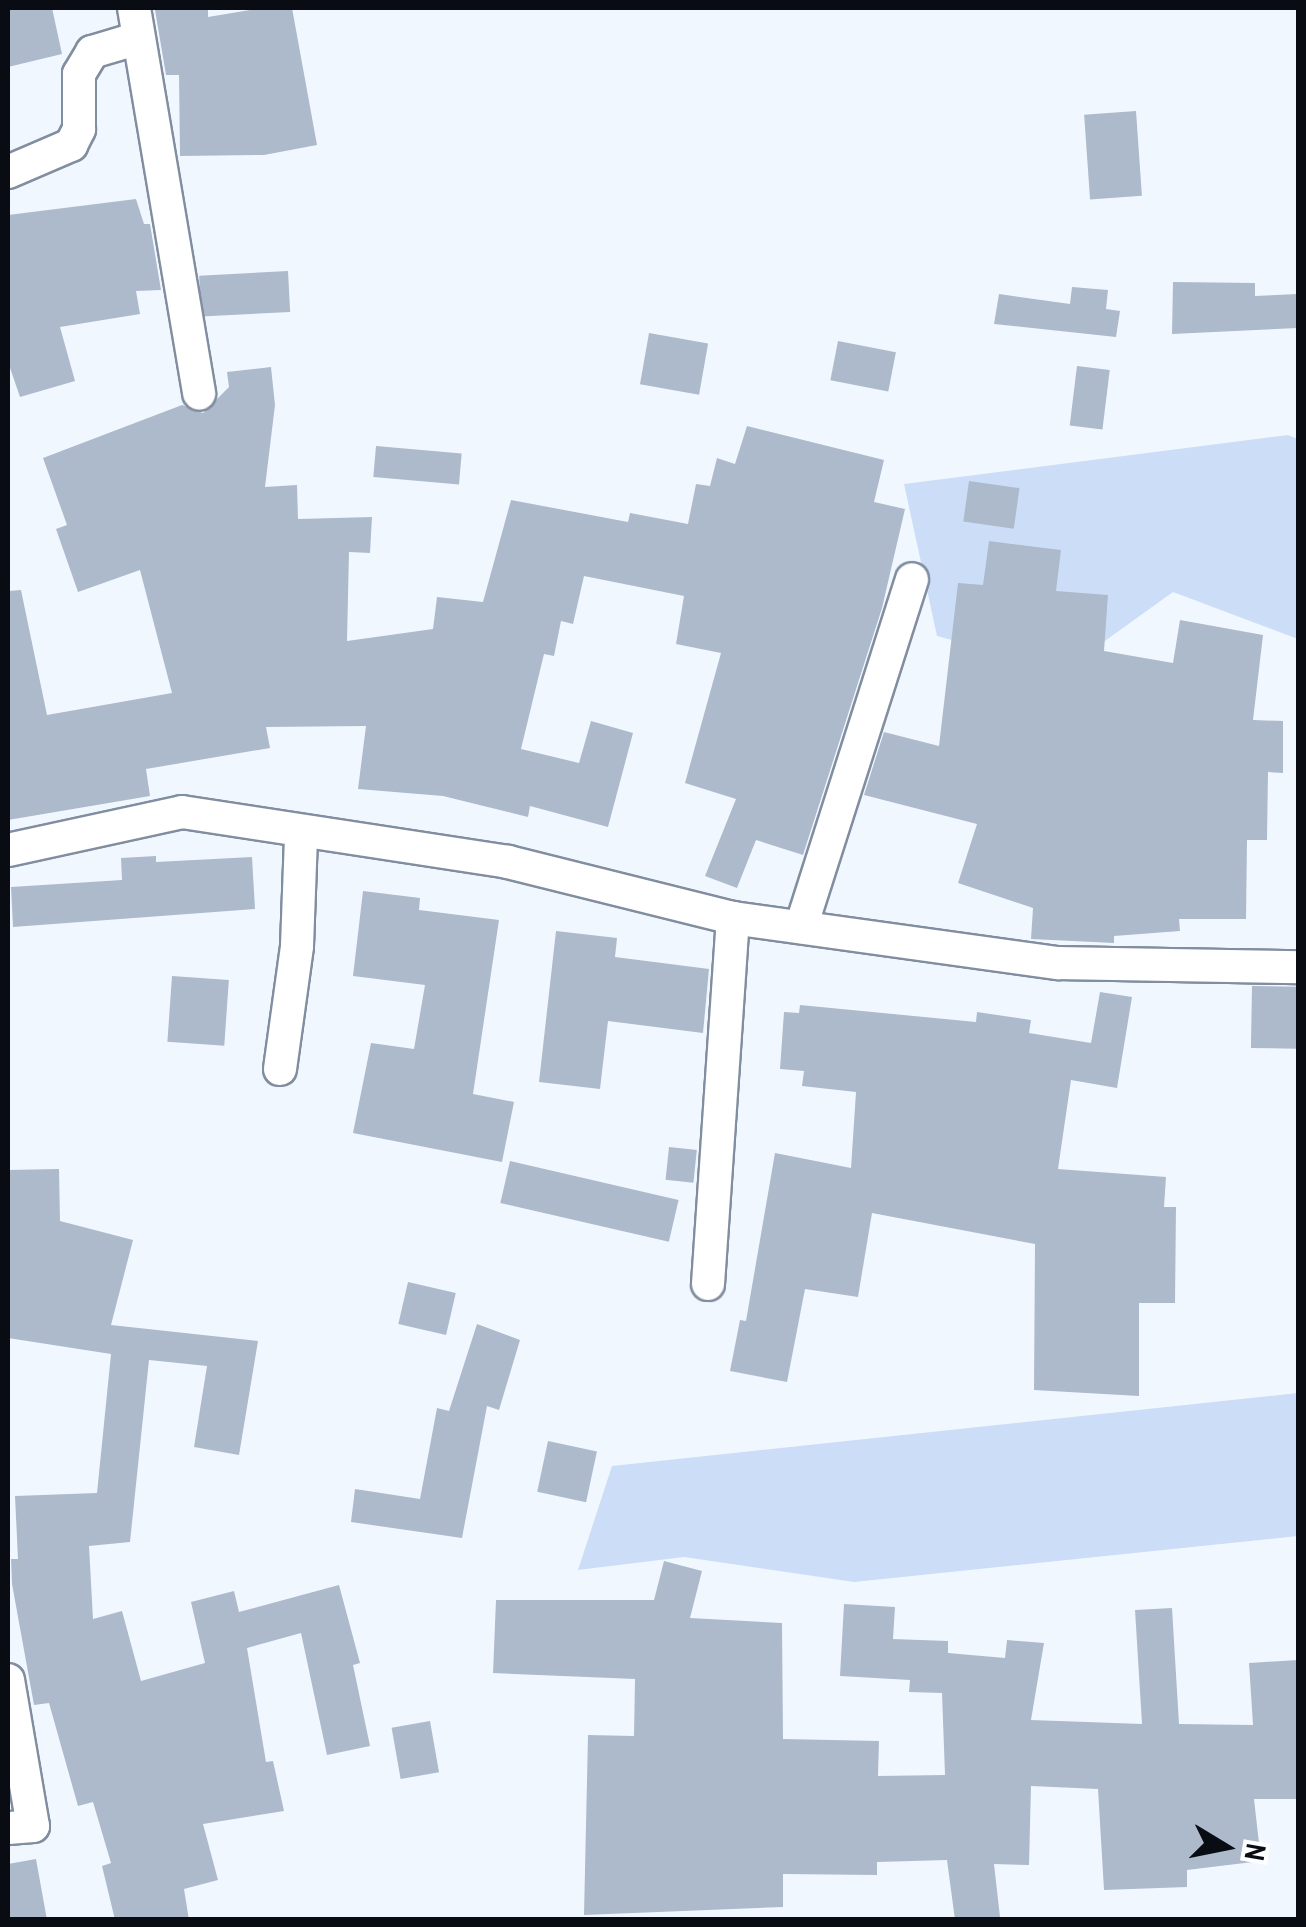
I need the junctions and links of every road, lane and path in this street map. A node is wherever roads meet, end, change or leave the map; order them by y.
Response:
1 (135, 23) edge
2 (8, 172) edge
3 (199, 394) dead end
4 (912, 579) dead end
5 (301, 835) junction
6 (8, 850) edge
7 (732, 918) junction
8 (801, 927) junction
9 (1298, 968) edge
10 (280, 1068) dead end
11 (708, 1284) dead end
12 (8, 1680) edge
13 (8, 1828) edge

1 - 2 street
1 - 3 street
4 - 8 street
5 - 6 street
5 - 7 street
5 - 10 street
7 - 8 street
7 - 11 street
8 - 9 street
12 - 13 street

